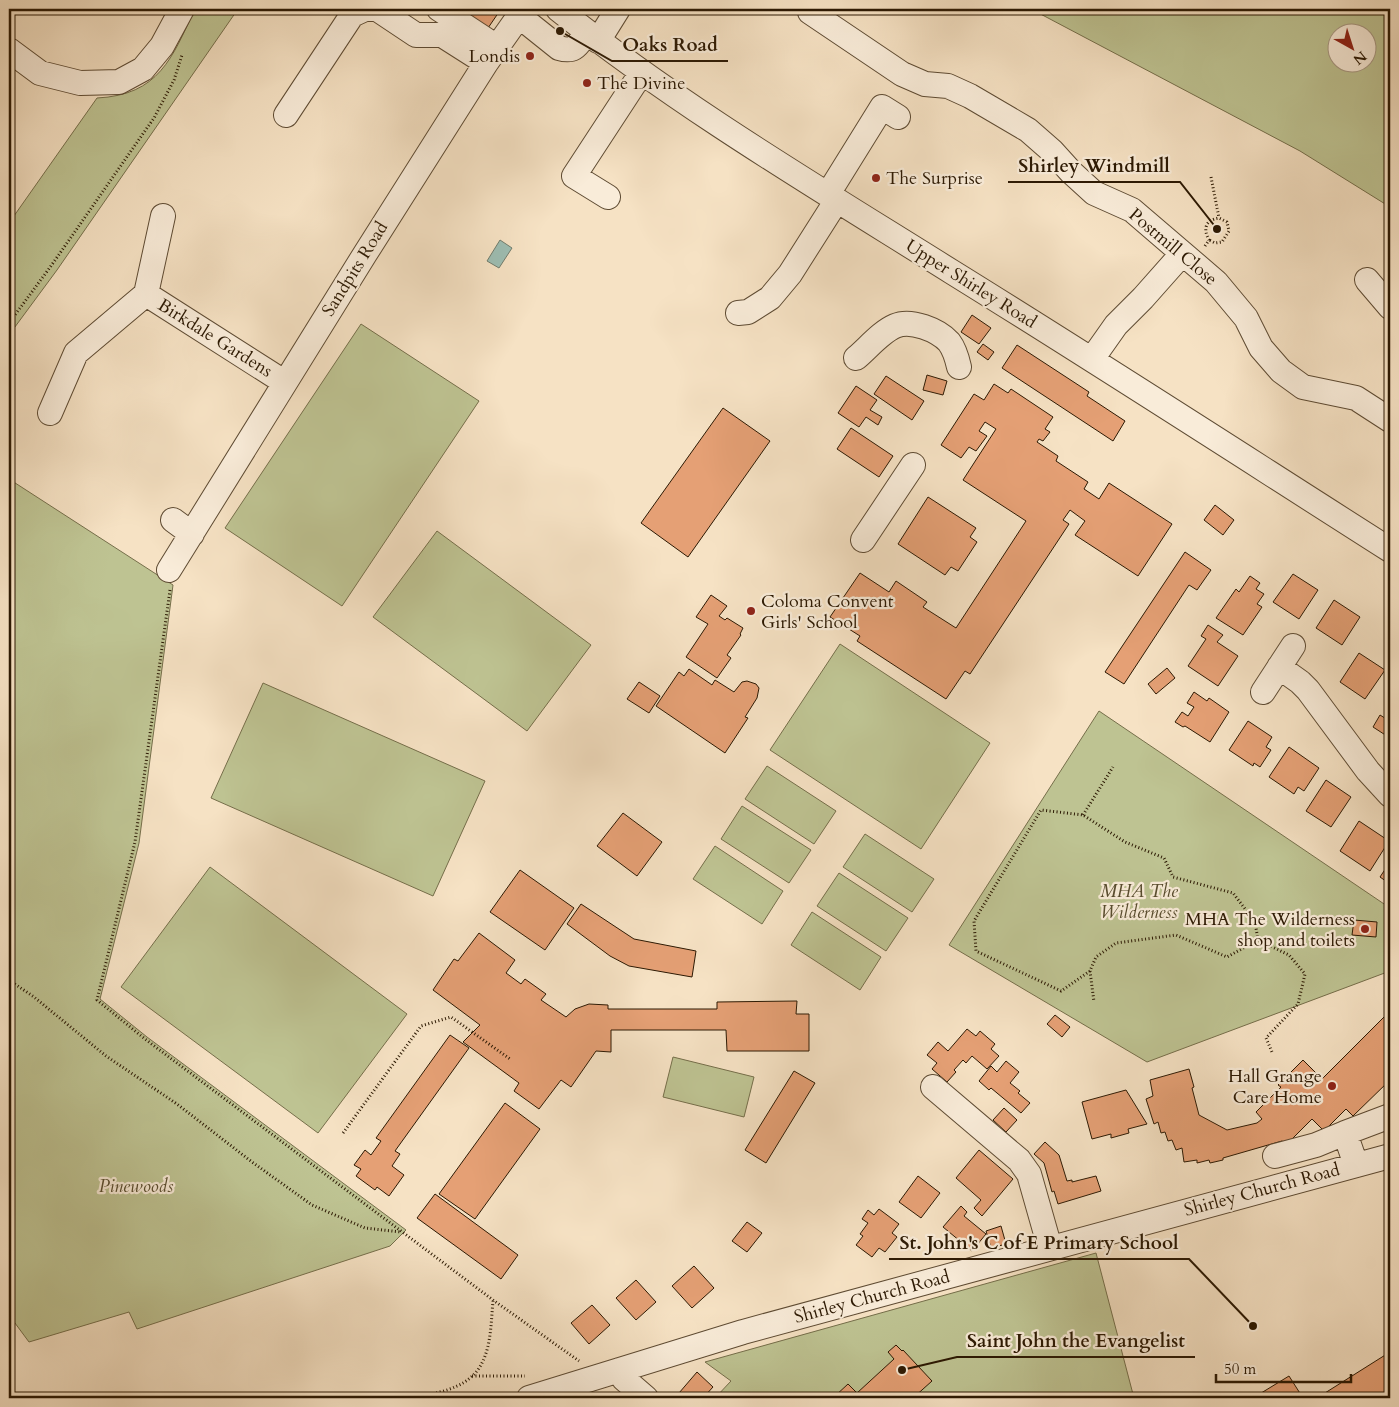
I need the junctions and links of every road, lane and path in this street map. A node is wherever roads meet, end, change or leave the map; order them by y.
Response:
1 (182, 9) edge
2 (367, 9) edge
3 (439, 9) edge
4 (558, 9) edge
5 (618, 9) edge
6 (521, 12) edge
7 (810, 12) dead end
8 (593, 36) junction
9 (9, 50) edge
10 (182, 54) dead end
11 (491, 55) junction
12 (642, 72) junction
13 (286, 115) dead end
14 (898, 117) dead end
15 (1211, 177) dead end
16 (608, 197) dead end
17 (833, 197) junction
18 (163, 216) dead end
19 (1219, 218) junction
20 (1209, 240) junction
21 (1187, 258) junction
22 (1367, 280) dead end
23 (146, 294) junction
24 (1390, 307) edge
25 (738, 313) dead end
26 (9, 323) edge
27 (856, 358) dead end
28 (1092, 359) junction
29 (959, 367) dead end
30 (284, 382) junction
31 (50, 413) dead end
32 (1390, 420) edge
33 (913, 465) dead end
34 (863, 540) dead end
35 (1390, 550) edge
36 (169, 570) joint
37 (1293, 646) dead end
38 (1279, 667) junction
39 (1263, 692) dead end
40 (1114, 767) dead end
41 (1390, 795) edge
42 (1084, 815) junction
43 (1258, 940) junction
44 (1090, 971) junction
45 (9, 980) edge
46 (1094, 1002) dead end
47 (1272, 1052) dead end
48 (510, 1058) dead end
49 (933, 1087) dead end
50 (1390, 1116) edge
51 (343, 1133) dead end
52 (1346, 1133) junction
53 (1275, 1156) dead end
54 (1390, 1156) edge
55 (1356, 1165) junction
56 (403, 1233) junction
57 (1050, 1248) junction
58 (493, 1300) junction
59 (587, 1367) dead end
60 (619, 1370) junction
61 (416, 1398) edge
62 (529, 1398) edge
63 (646, 1398) edge

1 - 9 street
2 - 11 street
2 - 13 street
3 - 11 street
4 - 8 street, Upper Shirley Road
5 - 8 street
6 - 8 street
6 - 11 street, Sandpits Road
7 - 21 street, Postmill Close
8 - 12 street, Upper Shirley Road
10 - 26 path
11 - 30 street, Sandpits Road
12 - 16 street
12 - 17 street, Upper Shirley Road
14 - 17 street
15 - 19 path
17 - 25 street
17 - 28 street, Upper Shirley Road
18 - 23 street, Birkdale Gardens
19 - 20 path
19 - 20 path
20 - 21 path
21 - 28 street
21 - 32 street, Postmill Close
22 - 24 street
23 - 30 street, Birkdale Gardens
23 - 31 street, Birkdale Gardens
27 - 29 street
28 - 35 street, Upper Shirley Road
30 - 36 street, Sandpits Road
33 - 34 street
36 - 56 path
37 - 38 street
38 - 39 street
38 - 41 street
40 - 42 path
42 - 43 path
42 - 44 path
43 - 44 path
43 - 47 path
44 - 46 path
45 - 56 path
48 - 51 path
49 - 57 street
50 - 52 street
52 - 53 street
52 - 55 street
54 - 55 street, Shirley Church Road
55 - 57 street, Shirley Church Road
56 - 58 path
57 - 60 street, Shirley Church Road
58 - 59 path
58 - 61 path
60 - 62 street, Shirley Church Road
60 - 63 street

